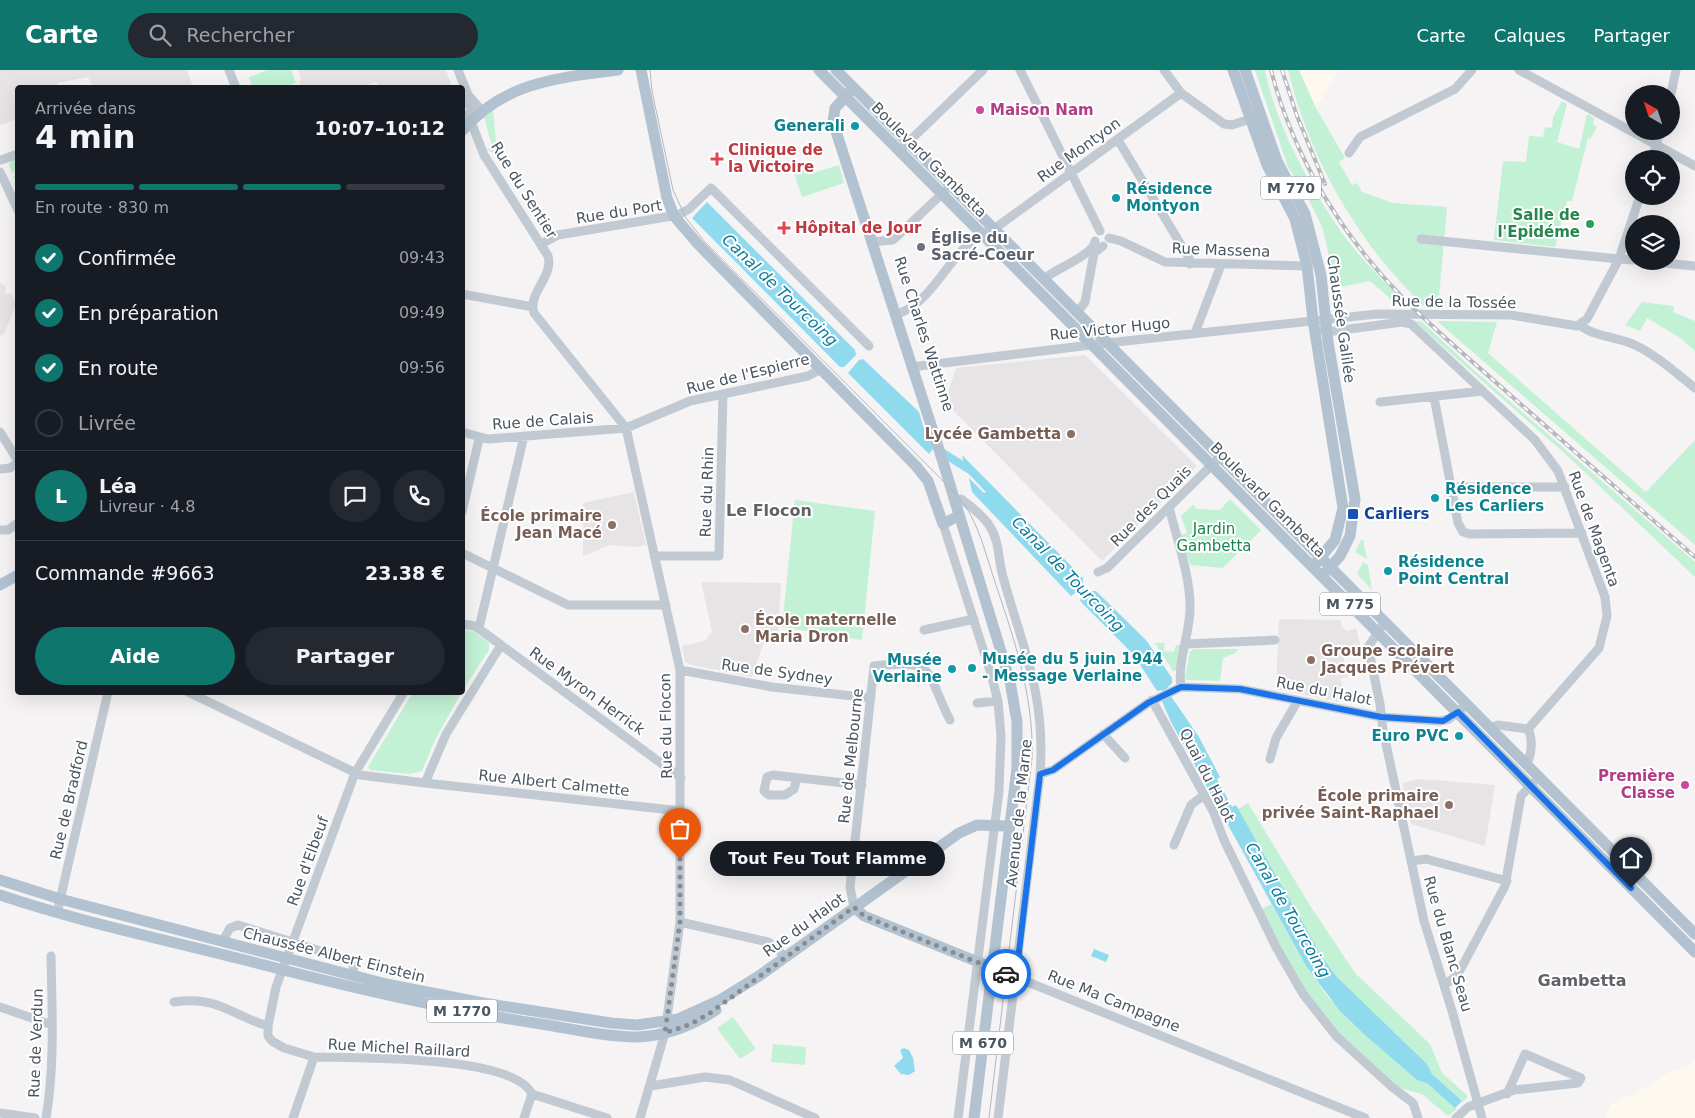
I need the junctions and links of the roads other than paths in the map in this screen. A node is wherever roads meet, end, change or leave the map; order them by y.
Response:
1 (229, 70) edge
2 (453, 70) edge
3 (458, 70) edge
4 (584, 70) edge
5 (618, 70) edge
6 (641, 70) edge
7 (818, 70) edge
8 (836, 70) edge
9 (983, 70) edge
10 (1020, 70) edge
11 (1164, 70) edge
12 (1233, 70) edge
13 (1246, 70) edge
14 (1472, 70) edge
15 (1519, 70) edge
16 (1676, 70) edge
17 (235, 85) edge
18 (459, 85) edge
19 (464, 85) edge
20 (1673, 85) edge
21 (465, 87) edge
22 (857, 90) junction
23 (1180, 93) junction
24 (848, 99) junction
25 (465, 100) edge
26 (473, 114) edge
27 (1250, 119) junction
28 (465, 126) edge
29 (1118, 140) junction
30 (1658, 140) edge
31 (908, 142) junction
32 (1657, 145) junction
33 (1655, 150) edge
34 (899, 151) junction
35 (1349, 153) dead end
36 (15, 155) edge
37 (0, 159) edge
38 (1695, 166) edge
39 (0, 172) edge
40 (1070, 173) junction
41 (951, 185) junction
42 (942, 194) junction
43 (15, 204) edge
44 (1637, 205) edge
45 (674, 216) junction
46 (994, 229) junction
47 (1100, 231) junction
48 (981, 233) junction
49 (1109, 238) junction
50 (1421, 239) dead end
51 (874, 242) junction
52 (1099, 243) junction
53 (541, 244) junction
54 (1619, 259) junction
55 (1625, 259) edge
56 (1074, 260) junction
57 (1190, 264) junction
58 (1221, 265) junction
59 (1680, 265) edge
60 (1307, 266) junction
61 (1695, 266) edge
62 (1090, 273) junction
63 (1044, 279) junction
64 (465, 295) edge
65 (533, 307) junction
66 (1077, 312) junction
67 (900, 313) junction
68 (1325, 319) junction
69 (1313, 320) junction
70 (1580, 325) junction
71 (1327, 332) junction
72 (1195, 333) junction
73 (1107, 343) junction
74 (1092, 345) junction
75 (869, 346) dead end
76 (914, 366) junction
77 (821, 369) junction
78 (1695, 388) edge
79 (1483, 391) junction
80 (723, 394) junction
81 (1434, 397) junction
82 (1380, 402) dead end
83 (626, 428) junction
84 (0, 432) edge
85 (465, 433) edge
86 (524, 436) junction
87 (480, 438) junction
88 (1221, 456) junction
89 (15, 457) edge
90 (943, 462) joint
91 (15, 464) edge
92 (1212, 464) junction
93 (0, 468) edge
94 (953, 471) joint
95 (1565, 486) junction
96 (1451, 487) junction
97 (962, 499) junction
98 (465, 500) edge
99 (1169, 507) junction
100 (979, 514) junction
101 (962, 515) junction
102 (943, 524) junction
103 (15, 525) edge
104 (0, 530) edge
105 (1582, 533) junction
106 (465, 554) edge
107 (654, 556) junction
108 (1321, 557) junction
109 (1312, 566) junction
110 (1331, 567) junction
111 (494, 568) junction
112 (1098, 572) dead end
113 (15, 576) edge
114 (1322, 576) junction
115 (0, 584) edge
116 (666, 605) junction
117 (974, 620) junction
118 (1385, 622) junction
119 (465, 625) edge
120 (479, 628) junction
121 (924, 630) dead end
122 (1379, 632) junction
123 (1275, 640) dead end
124 (1186, 644) junction
125 (502, 645) junction
126 (680, 670) junction
127 (1181, 687) junction
128 (107, 695) edge
129 (194, 695) edge
130 (402, 695) edge
131 (871, 698) junction
132 (1152, 700) junction
133 (998, 702) junction
134 (1297, 702) junction
135 (977, 703) dead end
136 (1466, 704) junction
137 (1458, 712) junction
138 (1381, 717) junction
139 (950, 720) dead end
140 (1490, 728) junction
141 (1528, 730) junction
142 (1103, 734) junction
143 (1125, 758) dead end
144 (1270, 759) dead end
145 (1526, 764) junction
146 (355, 773) junction
147 (1040, 774) junction
148 (1539, 777) junction
149 (681, 778) junction
150 (797, 778) dead end
151 (425, 783) junction
152 (862, 785) junction
153 (1530, 785) junction
154 (1204, 795) junction
155 (680, 811) junction
156 (1013, 822) junction
157 (994, 824) junction
158 (1174, 845) dead end
159 (1411, 861) junction
160 (0, 880) edge
161 (1507, 881) junction
162 (0, 895) edge
163 (60, 899) junction
164 (854, 907) junction
165 (57, 913) junction
166 (680, 922) junction
167 (1695, 934) edge
168 (222, 942) junction
169 (293, 942) junction
170 (1695, 952) edge
171 (51, 956) dead end
172 (784, 957) junction
173 (286, 959) junction
174 (977, 962) junction
175 (996, 969) junction
176 (282, 970) junction
177 (352, 976) junction
178 (1016, 977) junction
179 (1444, 985) junction
180 (174, 1002) dead end
181 (0, 1007) edge
182 (52, 1025) junction
183 (268, 1026) junction
184 (666, 1028) junction
185 (314, 1057) junction
186 (1559, 1068) junction
187 (1553, 1085) junction
188 (651, 1086) junction
189 (532, 1094) junction
190 (1507, 1094) junction
191 (1477, 1104) junction
192 (0, 1113) edge
193 (35, 1118) edge
194 (46, 1118) edge
195 (293, 1118) edge
196 (524, 1118) edge
197 (607, 1118) edge
198 (640, 1118) edge
199 (815, 1118) edge
200 (958, 1118) edge
201 (974, 1118) edge
202 (981, 1118) edge
203 (998, 1118) edge
204 (1365, 1118) edge
205 (1418, 1118) edge
206 (1456, 1118) edge
207 (1482, 1118) edge

1 - 17 street
2 - 18 street
3 - 19 street
4 - 26 main road
5 - 26 main road
6 - 45 main road
7 - 24 main road, Boulevard Gambetta / M 775
8 - 22 main road, Boulevard Gambetta / M 775
9 - 31 street
10 - 40 street
11 - 23 street
12 - 27 main road, Chaussée Galilée / M 770
13 - 68 main road, Chaussée Galilée / M 770
14 - 35 street
15 - 32 street
16 - 20 street
21 - 26 street
22 - 24 main road, Rue Charles Wattinne / M 670
22 - 31 main road, Boulevard Gambetta / M 775
23 - 27 street
23 - 29 street, Rue Montyon
24 - 34 main road, Boulevard Gambetta / M 775
24 - 51 main road, Rue Charles Wattinne / M 670
25 - 26 street
26 - 28 main road
26 - 53 street, Rue du Sentier
27 - 60 main road, Chaussée Galilée / M 770
29 - 40 street, Rue Montyon
29 - 57 street
30 - 32 street
31 - 34 street
31 - 41 main road, Boulevard Gambetta / M 775
32 - 33 street
32 - 38 street
34 - 42 main road, Boulevard Gambetta / M 775
36 - 37 street
39 - 43 street
40 - 46 street, Rue Montyon
40 - 47 street
41 - 42 street
41 - 46 main road, Boulevard Gambetta / M 775
42 - 48 main road, Boulevard Gambetta / M 775
42 - 51 street
44 - 54 street
45 - 53 street, Rue du Port
45 - 75 street
45 - 77 main road
46 - 48 street, Rue Montyon
46 - 63 main road, Boulevard Gambetta / M 775
47 - 49 street
47 - 52 street
48 - 67 street
48 - 74 main road, Boulevard Gambetta / M 775
49 - 52 street
49 - 57 street, Rue Massena
50 - 54 street
51 - 67 main road, Rue Charles Wattinne / M 670
51 - 76 main road, Rue Charles Wattinne / M 670
52 - 56 street
52 - 62 street
53 - 65 street, Rue du Sentier
54 - 55 street
54 - 70 street
56 - 62 street
56 - 63 street
57 - 58 street, Rue Massena
58 - 60 street, Rue Massena
58 - 72 street
59 - 61 street
60 - 69 main road, Chaussée Galilée / M 770
62 - 66 street
63 - 66 main road, Boulevard Gambetta / M 775
64 - 65 street
65 - 83 street, Rue du Flocon
66 - 73 main road, Boulevard Gambetta / M 775
67 - 76 main road, Rue Charles Wattinne / M 670
68 - 69 street, Rue de la Tossée
68 - 70 street, Rue de la Tossée
68 - 71 main road, Chaussée Galilée / M 770
69 - 71 street
69 - 72 street, Rue Victor Hugo
69 - 108 main road, Chaussée Galilée / M 770
70 - 78 street, Rue de la Tossée
71 - 79 street, Rue de Magenta
71 - 110 main road, Chaussée Galilée / M 770
72 - 73 street, Rue Victor Hugo
73 - 74 street, Rue Victor Hugo
73 - 88 main road, Boulevard Gambetta / M 775
74 - 76 street, Rue Victor Hugo
74 - 92 main road, Boulevard Gambetta / M 775
76 - 90 main road, Rue Charles Wattinne / M 670
76 - 94 main road, Rue Charles Wattinne / M 670
77 - 80 street, Rue de l'Espierre
77 - 102 main road, Avenue de la Marne
79 - 81 street
79 - 95 street, Rue de Magenta
80 - 83 street, Rue de l'Espierre
80 - 107 street, Rue du Rhin
81 - 82 street
81 - 96 street
83 - 86 street, Rue de Calais
83 - 107 street, Rue du Flocon
84 - 89 street
85 - 87 street, Rue de Calais
86 - 87 street, Rue de Calais
86 - 111 street
87 - 98 street
88 - 92 street, Rue des Quais
88 - 108 main road, Boulevard Gambetta / M 775
90 - 101 main road, Avenue de la Marne / M 670
91 - 93 street
92 - 99 street, Rue des Quais
92 - 109 main road, Boulevard Gambetta / M 775
94 - 97 main road, Avenue de la Marne / M 670
95 - 96 street
95 - 105 street, Rue de Magenta
96 - 105 street
97 - 100 street, Avenue de la Marne
97 - 101 main road, Avenue de la Marne / M 670
99 - 112 street, Rue des Quais
99 - 124 street
100 - 101 street
100 - 147 street, Avenue de la Marne
101 - 102 main road
101 - 156 main road, Avenue de la Marne / M 670
102 - 117 street, Avenue de la Marne
103 - 104 street
105 - 141 street, Rue de Magenta
106 - 111 street
107 - 116 street, Rue du Flocon
108 - 109 main road, Chaussée Galilée / M 770
108 - 110 main road, Boulevard Gambetta / M 775
109 - 114 main road, Boulevard Gambetta / M 775
110 - 114 main road, Chaussée Galilée / M 770
110 - 118 main road, Boulevard Gambetta / M 775
111 - 116 street
111 - 120 street
113 - 115 main road
114 - 122 main road, Boulevard Gambetta / M 775
116 - 126 street, Rue du Flocon
117 - 121 street
117 - 133 street, Avenue de la Marne
118 - 122 street, Rue du Blanc Seau
118 - 136 main road, Boulevard Gambetta / M 775
119 - 120 street
120 - 125 street, Rue Myron Herrick
122 - 137 main road, Boulevard Gambetta / M 775
122 - 138 street, Rue du Blanc Seau
123 - 124 street
124 - 127 street
125 - 149 street, Rue Myron Herrick
125 - 151 street
126 - 131 street, Rue de Sydney
126 - 149 street, Rue du Flocon
127 - 132 street, Rue du Halot
127 - 134 street, Rue du Halot
128 - 163 street, Rue de Bradford
129 - 146 street, Rue Albert Calmette
130 - 146 street, Rue d'Elbeuf
131 - 139 street, Rue de Melbourne
131 - 152 street, Rue de Melbourne
132 - 142 street, Rue du Halot
132 - 154 street, Quai du Halot
133 - 135 street
133 - 157 street, Avenue de la Marne
134 - 138 street, Rue du Halot
134 - 144 street
136 - 137 street, Rue du Halot
136 - 140 main road, Boulevard Gambetta / M 775
137 - 138 street, Rue du Halot
137 - 153 main road, Boulevard Gambetta / M 775
138 - 159 street, Rue du Blanc Seau
140 - 141 street
140 - 145 main road, Boulevard Gambetta / M 775
141 - 145 street
142 - 143 street
142 - 147 street, Rue du Halot
145 - 148 main road, Boulevard Gambetta / M 775
146 - 151 street, Rue Albert Calmette
146 - 169 street, Rue d'Elbeuf
147 - 178 street, Avenue de la Marne
148 - 153 street
148 - 167 main road, Boulevard Gambetta / M 775
149 - 155 street, Rue du Flocon
150 - 152 street
151 - 155 street, Rue Albert Calmette
152 - 164 street, Rue de Melbourne
153 - 161 street
153 - 170 main road, Boulevard Gambetta / M 775
154 - 158 street
154 - 205 street, Quai du Halot
155 - 166 street, Rue du Flocon
156 - 157 main road, Rue du Halot
156 - 175 main road, Avenue de la Marne / M 670
157 - 164 main road, Rue du Halot / M 1770
157 - 174 street, Avenue de la Marne
159 - 161 street
159 - 179 street, Rue du Blanc Seau
160 - 163 main road, Chaussée Albert Einstein / M 1770
161 - 179 street
162 - 165 main road, Chaussée Albert Einstein
163 - 165 street, Rue de Bradford
163 - 168 main road, Chaussée Albert Einstein / M 1770
164 - 172 main road, Rue du Halot / M 1770
164 - 174 main road, Rue Ma Campagne
165 - 176 main road, Chaussée Albert Einstein
166 - 172 street
166 - 184 street, Rue du Flocon
168 - 169 street
168 - 173 main road, Chaussée Albert Einstein / M 1770
169 - 173 street, Rue d'Elbeuf
169 - 177 street
171 - 182 street, Rue de Verdun
172 - 184 main road, Rue du Halot / M 1770
173 - 176 street
173 - 177 main road, Chaussée Albert Einstein / M 1770
174 - 175 main road, Rue Ma Campagne
174 - 200 street, Avenue de la Marne
175 - 178 street, Rue Ma Campagne
175 - 201 main road, Avenue de la Marne / M 670
175 - 202 main road, Avenue de la Marne / M 670
176 - 183 street
176 - 184 main road, Chaussée Albert Einstein / M 1770
177 - 184 main road, Chaussée Albert Einstein / M 1770
178 - 203 street, Avenue de la Marne
178 - 204 street, Rue Ma Campagne
179 - 191 street, Rue du Blanc Seau
180 - 183 street
181 - 182 street
182 - 194 street, Rue de Verdun
183 - 185 street, Rue Michel Raillard
184 - 188 street, Rue du Flocon
185 - 189 street, Rue Michel Raillard
185 - 195 street, Rue Michel Raillard
186 - 187 street
186 - 187 street
186 - 190 street
187 - 190 street
188 - 198 street, Rue du Flocon
188 - 199 street
189 - 196 street
189 - 197 street, Rue Michel Raillard
190 - 191 street
191 - 206 street
191 - 207 street, Rue du Blanc Seau
192 - 193 street

